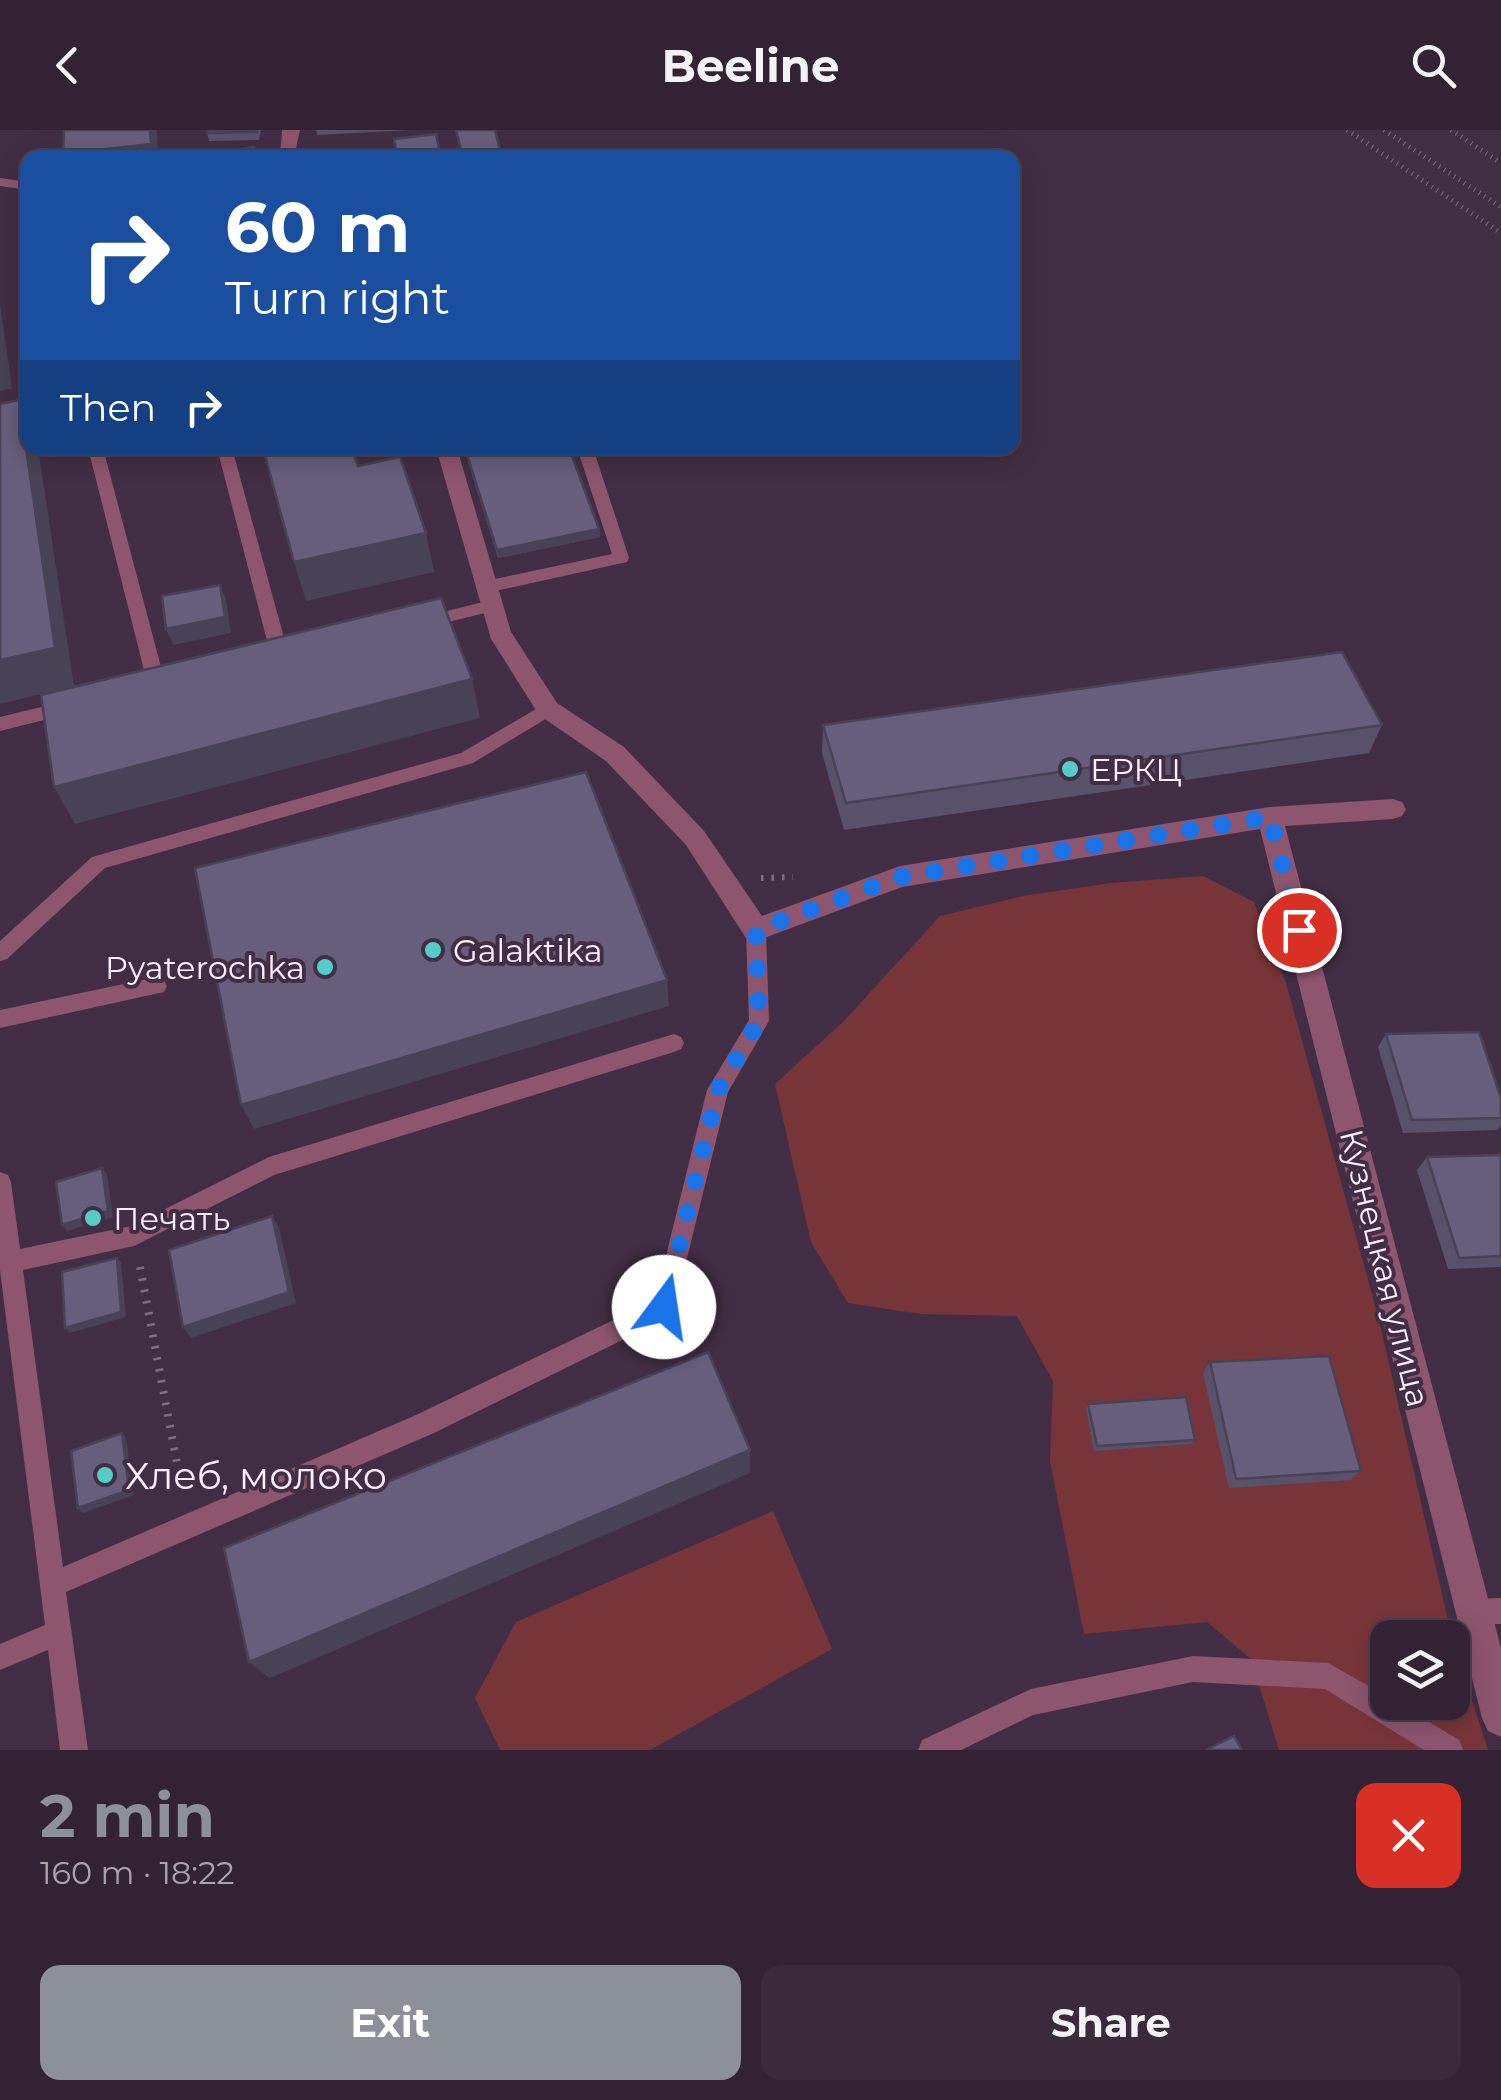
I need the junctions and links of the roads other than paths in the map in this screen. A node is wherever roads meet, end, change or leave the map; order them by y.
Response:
1 (97, 455) edge
2 (226, 455) edge
3 (448, 455) edge
4 (587, 455) edge
5 (488, 596) junction
6 (414, 624) edge
7 (299, 652) edge
8 (157, 686) edge
9 (87, 703) edge
10 (548, 709) junction
11 (0, 724) edge
12 (1393, 809) dead end
13 (1270, 817) junction
14 (756, 930) junction
15 (0, 953) edge
16 (157, 986) dead end
17 (0, 1019) edge
18 (674, 1042) dead end
19 (0, 1182) edge
20 (10, 1262) junction
21 (52, 1584) junction
22 (1487, 1612) edge
23 (58, 1632) junction
24 (0, 1657) edge
25 (1501, 1718) edge
26 (74, 1750) edge
27 (932, 1750) edge
28 (1449, 1750) edge

1 - 8 lane
2 - 7 lane
3 - 5 street
4 - 5 lane
5 - 6 lane
5 - 10 street
9 - 11 lane
10 - 14 street
10 - 15 lane
12 - 13 street
13 - 14 street
13 - 22 street, Кузнецкая улица
14 - 21 lane
16 - 17 lane
18 - 20 lane
19 - 20 lane
20 - 21 lane
21 - 23 lane
22 - 25 street, Кузнецкая улица
23 - 24 lane
23 - 26 lane
27 - 28 lane

